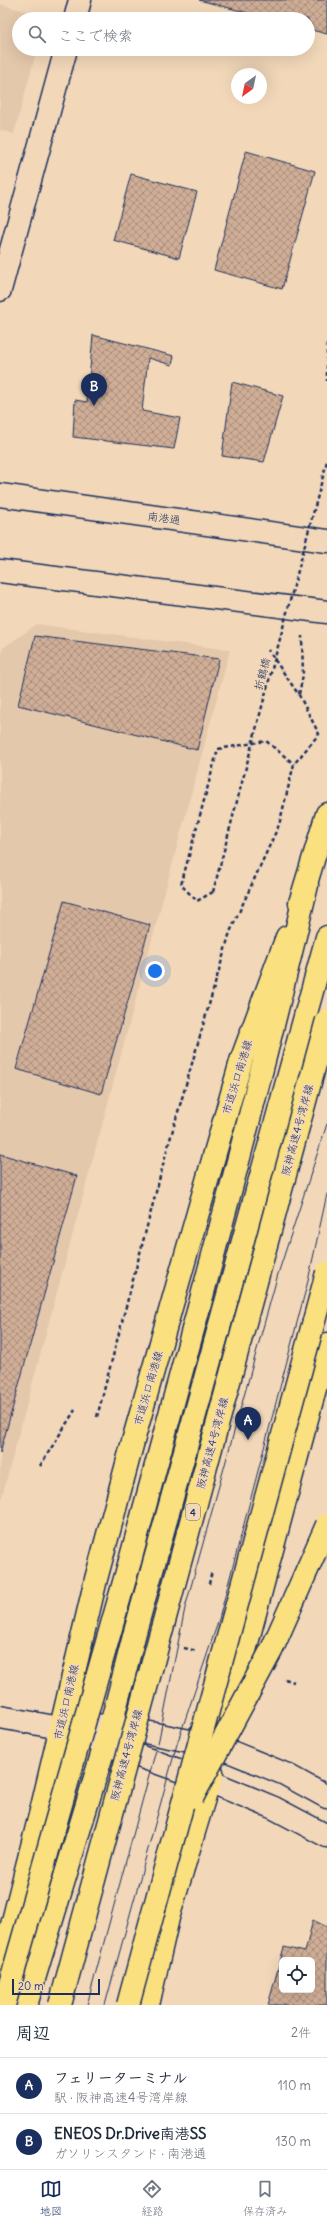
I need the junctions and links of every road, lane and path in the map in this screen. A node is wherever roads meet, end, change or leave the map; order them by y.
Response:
1 (80, 0) edge
2 (76, 12) edge
3 (64, 56) edge
4 (0, 290) edge
5 (327, 344) edge
6 (327, 381) edge
7 (327, 461) edge
8 (0, 494) edge
9 (327, 541) edge
10 (0, 571) edge
11 (327, 612) edge
12 (302, 632) dead end
13 (268, 650) dead end
14 (299, 695) junction
15 (294, 764) junction
16 (327, 814) edge
17 (307, 885) junction
18 (327, 937) edge
19 (327, 1020) edge
20 (327, 1273) edge
21 (327, 1344) edge
22 (75, 1410) dead end
23 (97, 1417) dead end
24 (40, 1466) dead end
25 (327, 1525) edge
26 (212, 1571) dead end
27 (209, 1584) dead end
28 (0, 1717) edge
29 (60, 1728) junction
30 (108, 1734) junction
31 (219, 1747) junction
32 (209, 1781) junction
33 (327, 1797) edge
34 (174, 1833) junction
35 (327, 1836) edge
36 (0, 1972) edge
37 (4, 2005) edge
38 (26, 2005) edge
39 (60, 2005) edge
40 (128, 2005) edge
41 (148, 2005) edge

1 - 2 street
3 - 4 street
5 - 6 path
7 - 15 path, 折鶴橋, bridge
8 - 9 street, 南港通
10 - 11 street
12 - 14 path
13 - 14 path
14 - 15 path
15 - 23 path
16 - 17 main road, 市道浜口南港線
17 - 29 main road, 市道浜口南港線
17 - 37 main road, bridge
18 - 30 main road
19 - 39 main road, 阪神高速4号湾岸線 / 4, bridge
20 - 34 main road, bridge
21 - 31 main road
22 - 24 path
25 - 34 main road, bridge
26 - 27 path
28 - 29 street
29 - 30 street
29 - 36 main road, 市道浜口南港線
30 - 31 street
30 - 32 street
30 - 38 main road
31 - 32 main road
31 - 33 street
32 - 35 street
32 - 41 main road
34 - 40 main road, bridge

